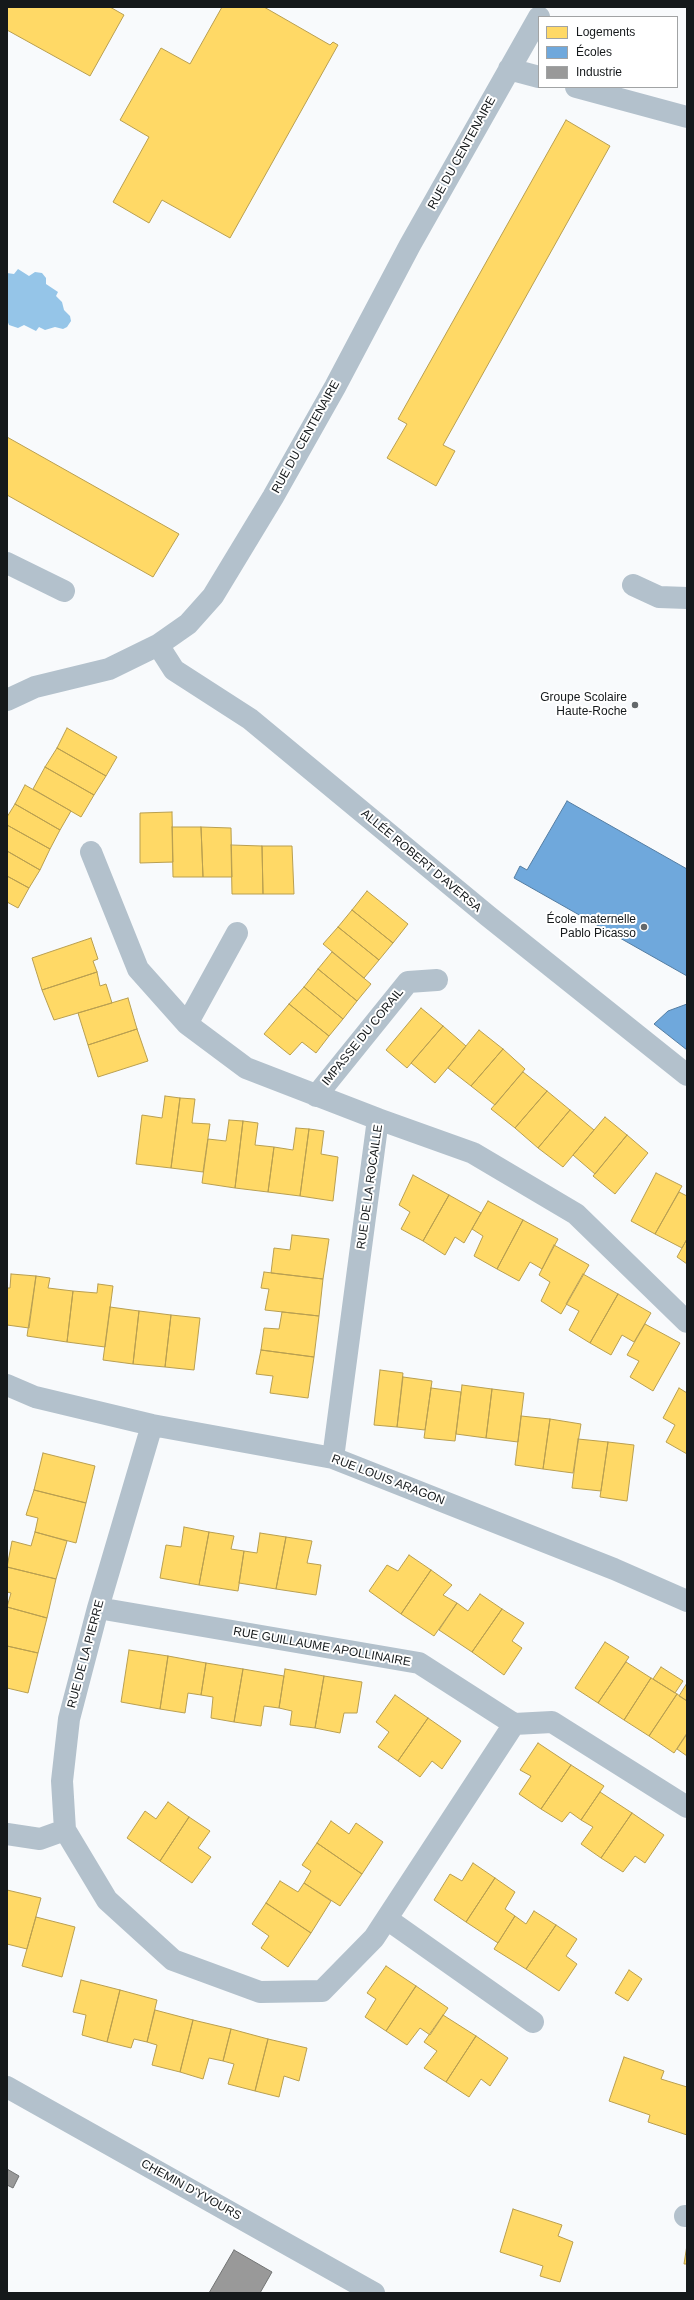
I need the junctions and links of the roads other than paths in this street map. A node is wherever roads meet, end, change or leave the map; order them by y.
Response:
1 (545, 7) edge
2 (540, 16) edge
3 (538, 19) edge
4 (509, 69) junction
5 (538, 77) edge
6 (580, 88) edge
7 (687, 117) edge
8 (7, 563) edge
9 (633, 585) dead end
10 (64, 591) dead end
11 (687, 598) edge
12 (158, 644) junction
13 (7, 700) edge
14 (91, 852) dead end
15 (237, 933) dead end
16 (437, 980) dead end
17 (187, 1024) junction
18 (687, 1076) edge
19 (316, 1096) junction
20 (378, 1119) junction
21 (687, 1322) edge
22 (7, 1385) edge
23 (152, 1425) junction
24 (333, 1458) junction
25 (687, 1601) edge
26 (98, 1608) junction
27 (514, 1724) junction
28 (687, 1807) edge
29 (64, 1830) junction
30 (7, 1834) edge
31 (387, 1919) junction
32 (533, 2022) dead end
33 (7, 2087) edge
34 (374, 2293) edge

1 - 2 street, RUE DU CENTENAIRE
3 - 4 street, RUE DU CENTENAIRE
4 - 5 street
4 - 12 street, RUE DU CENTENAIRE
6 - 7 street
8 - 10 street
9 - 11 street
12 - 13 street, RUE DU CENTENAIRE
12 - 18 street, ALLÉE ROBERT D'AVERSA
14 - 17 street, IMPASSE DU CORAIL
15 - 17 street
16 - 19 street, IMPASSE DU CORAIL
17 - 19 street, IMPASSE DU CORAIL
19 - 20 street, IMPASSE DU CORAIL
20 - 21 street, RUE DE LA ROCAILLE
20 - 24 street, RUE DE LA ROCAILLE
22 - 23 street, RUE LOUIS ARAGON
23 - 24 street, RUE LOUIS ARAGON
23 - 26 street, RUE DE LA PIERRE
24 - 25 street, RUE LOUIS ARAGON
26 - 27 street, RUE GUILLAUME APOLLINAIRE
26 - 29 street, RUE DE LA PIERRE
27 - 28 street
27 - 31 street
29 - 30 street
29 - 31 street
31 - 32 street
33 - 34 street, CHEMIN D'YVOURS

